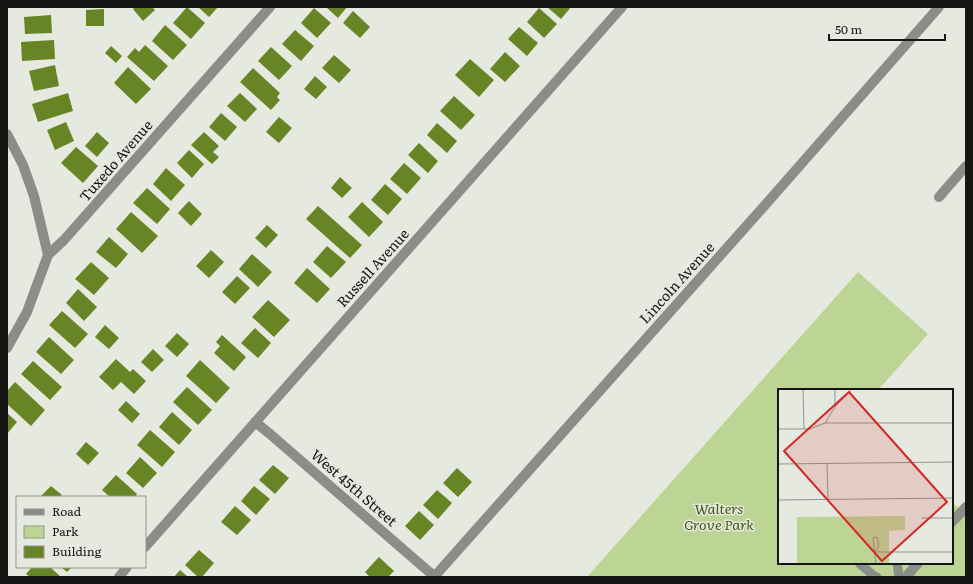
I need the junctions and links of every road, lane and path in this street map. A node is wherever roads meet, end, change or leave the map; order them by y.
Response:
1 (270, 7) edge
2 (622, 7) edge
3 (939, 7) edge
4 (7, 134) edge
5 (966, 166) edge
6 (939, 197) dead end
7 (48, 255) junction
8 (7, 348) edge
9 (255, 422) junction
10 (966, 507) edge
11 (953, 521) edge
12 (146, 546) edge
13 (860, 564) edge
14 (897, 564) edge
15 (917, 564) edge
16 (126, 568) edge
17 (119, 577) edge
18 (434, 577) edge
19 (877, 577) edge
20 (899, 577) edge
21 (906, 577) edge

1 - 7 street, Tuxedo Avenue
2 - 9 street, Russell Avenue
3 - 18 street, Lincoln Avenue
4 - 7 street
5 - 6 street
7 - 8 street, Tuxedo Avenue
9 - 12 street, Russell Avenue
9 - 18 street, West 45th Street
10 - 11 street
13 - 19 lane
14 - 20 lane
15 - 21 street
16 - 17 street

